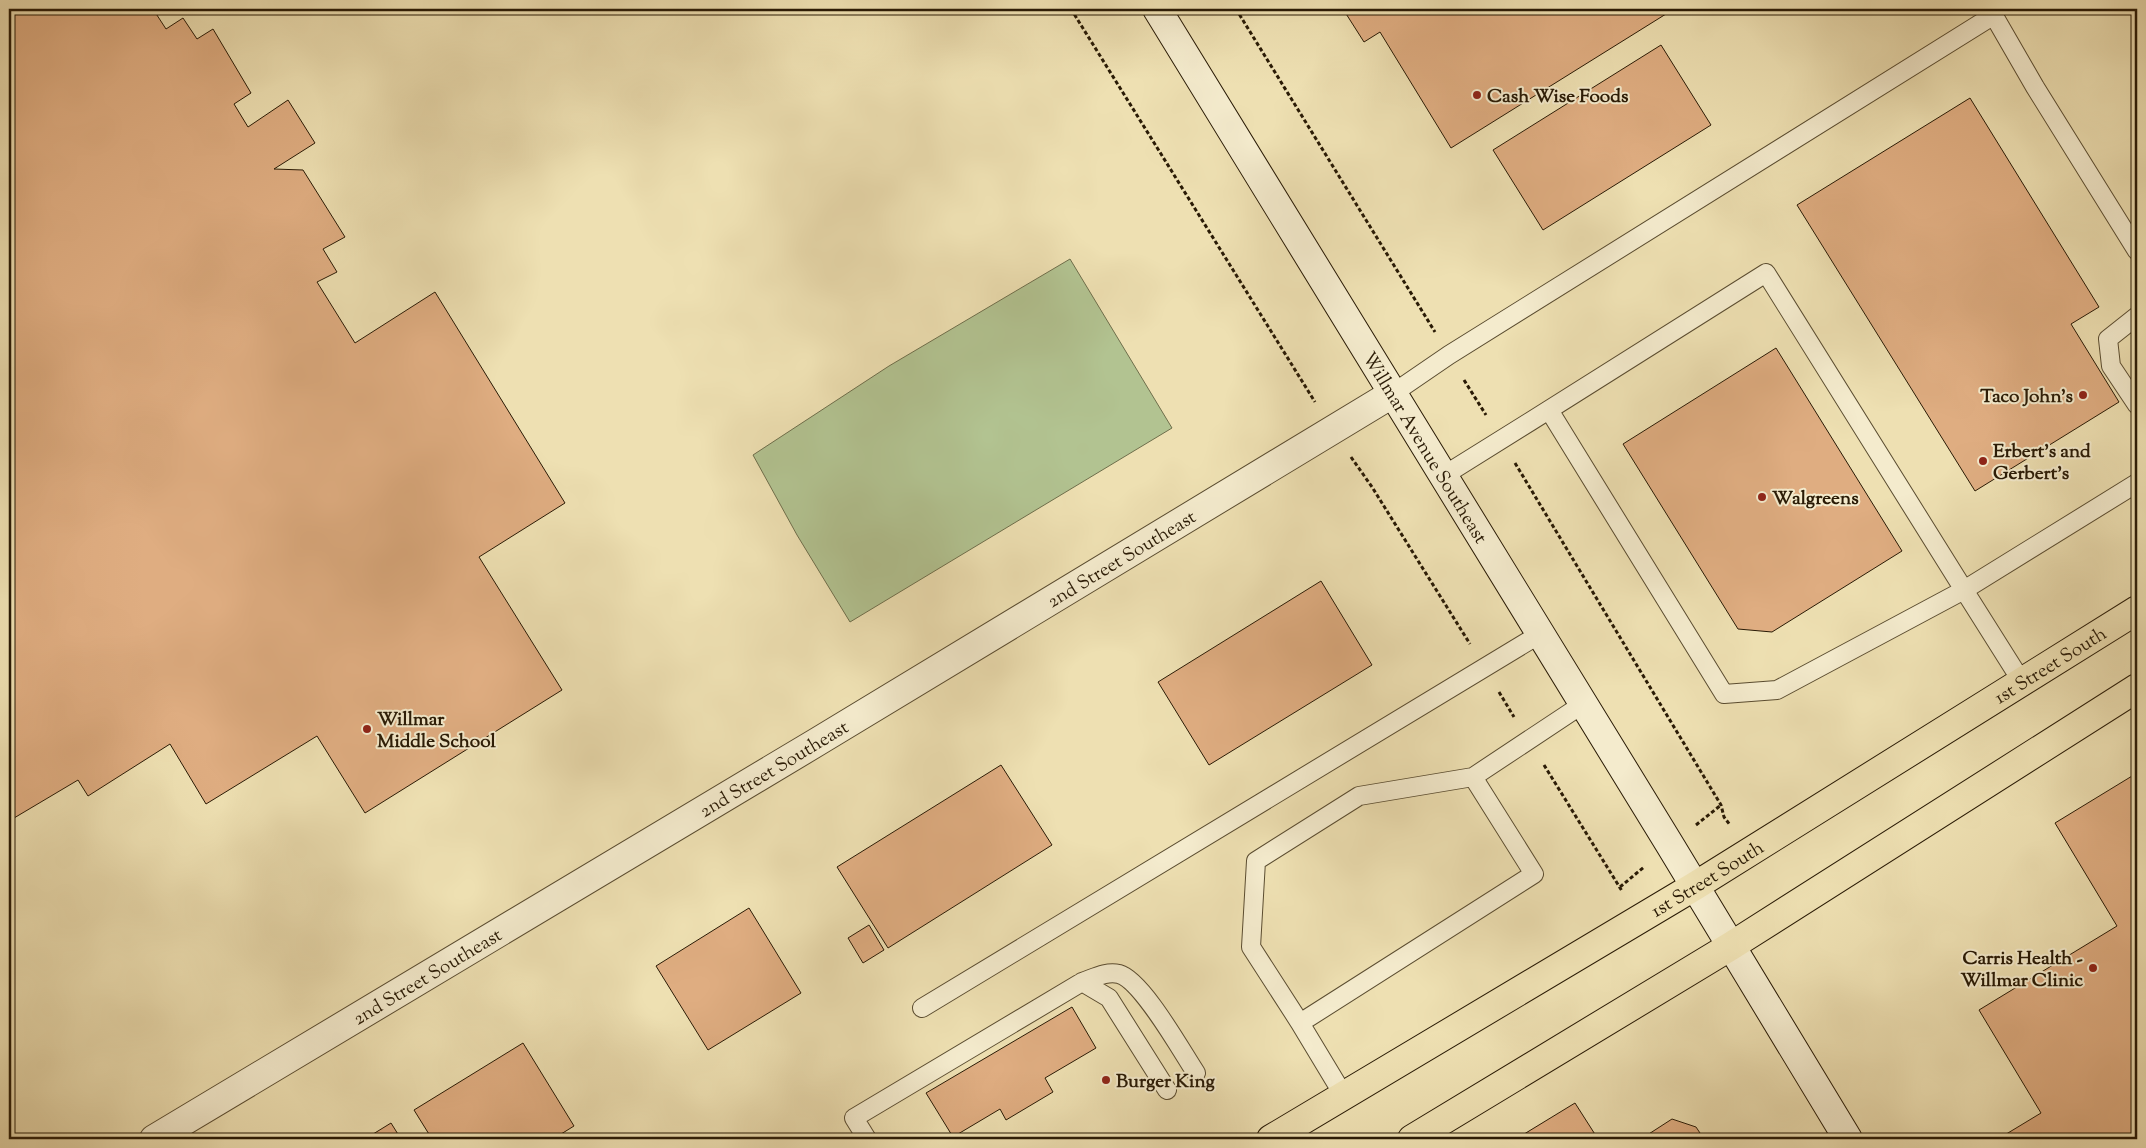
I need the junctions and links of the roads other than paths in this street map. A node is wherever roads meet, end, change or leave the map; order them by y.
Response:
1 (1157, 9) edge
2 (1992, 12) edge
3 (2137, 251) edge
4 (2137, 316) edge
5 (1392, 394) junction
6 (2137, 405) edge
7 (1549, 410) junction
8 (1443, 476) junction
9 (2137, 483) edge
10 (1964, 590) junction
11 (2137, 610) edge
12 (1540, 634) junction
13 (2022, 682) junction
14 (2137, 688) edge
15 (1583, 704) junction
16 (1473, 777) junction
17 (1695, 886) junction
18 (1731, 946) junction
19 (1082, 982) junction
20 (922, 1008) dead end
21 (1300, 1023) junction
22 (1196, 1073) dead end
23 (1167, 1090) dead end
24 (1344, 1096) junction
25 (154, 1139) edge
26 (867, 1139) edge
27 (1271, 1139) edge
28 (1412, 1139) edge
29 (1848, 1139) edge

1 - 5 street, Willmar Avenue Southeast
2 - 3 lane
2 - 5 lane
4 - 6 lane
5 - 8 street, Willmar Avenue Southeast
5 - 25 street, 2nd Street Southeast
7 - 8 lane
7 - 10 lane
7 - 10 lane
8 - 12 street, Willmar Avenue Southeast
9 - 10 lane
10 - 13 lane
11 - 13 main road, 1st Street South
12 - 15 street, Willmar Avenue Southeast
12 - 20 lane
13 - 17 main road, 1st Street South
14 - 18 main road
15 - 16 lane
15 - 17 street, Willmar Avenue Southeast
16 - 21 lane
16 - 21 lane
17 - 18 street, Willmar Avenue Southeast
17 - 24 main road, 1st Street South
18 - 28 main road
18 - 29 street, Willmar Avenue Southeast
19 - 22 lane
19 - 23 lane
19 - 26 lane
21 - 24 lane
24 - 27 main road, 1st Street South

